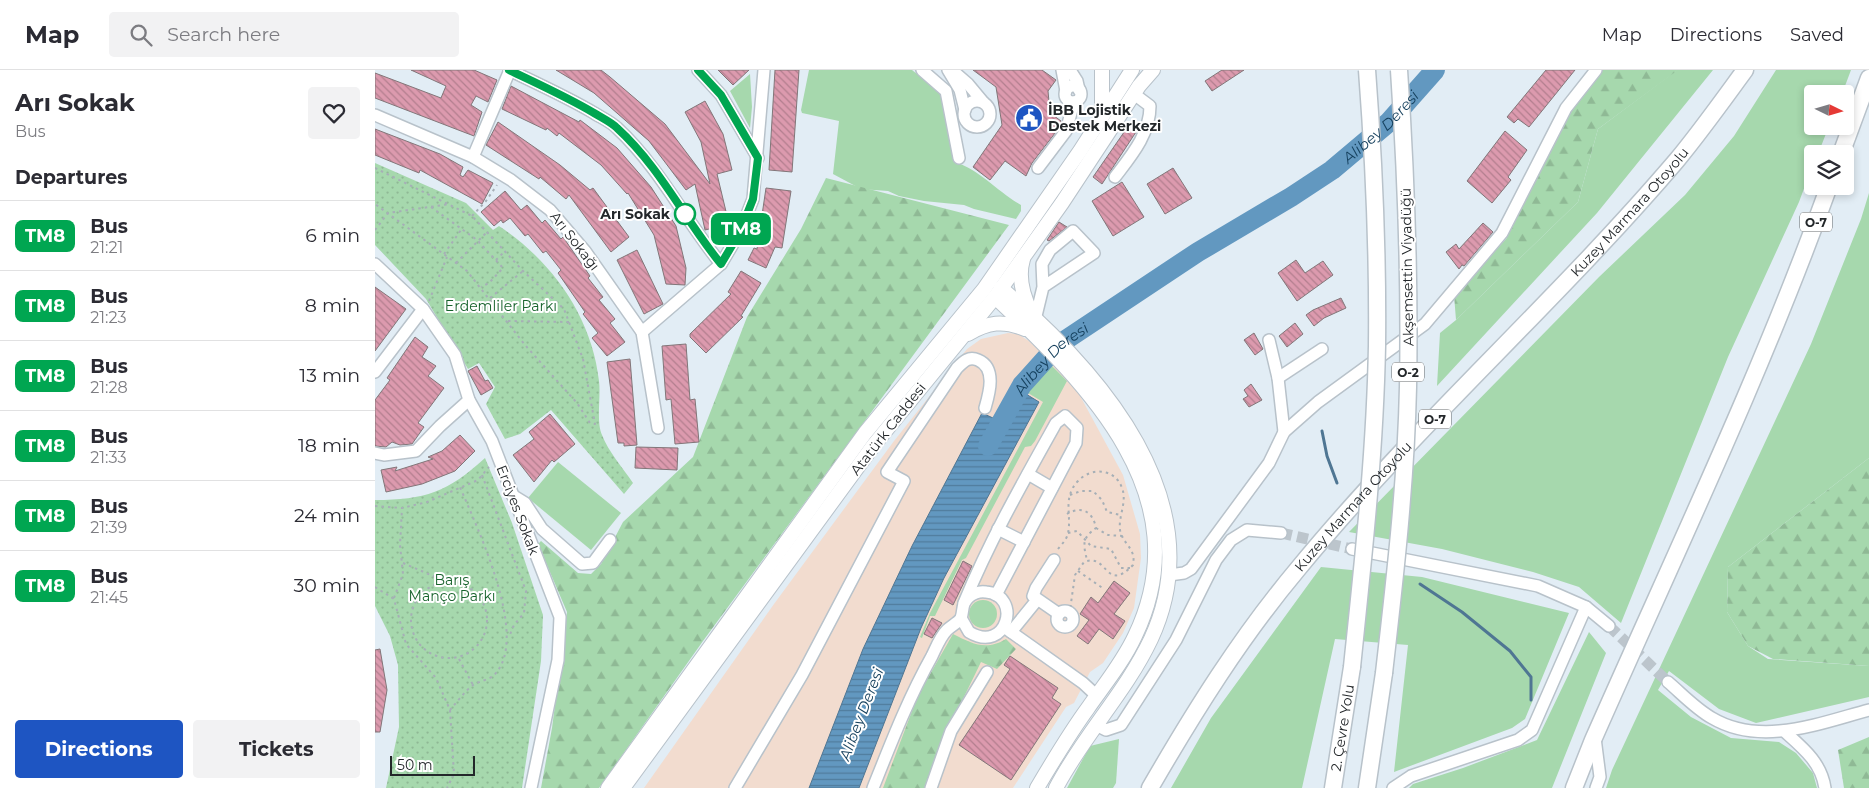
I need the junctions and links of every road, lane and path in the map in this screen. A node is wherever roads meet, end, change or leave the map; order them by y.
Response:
1 (509, 70) edge
2 (698, 70) edge
3 (763, 70) edge
4 (922, 70) edge
5 (948, 70) edge
6 (952, 70) edge
7 (1062, 70) edge
8 (1070, 70) edge
9 (1102, 70) edge
10 (1132, 70) edge
11 (1367, 70) edge
12 (1399, 70) edge
13 (1596, 70) edge
14 (1745, 70) edge
15 (1148, 72) edge
16 (1869, 78) edge
17 (1079, 90) junction
18 (1066, 91) junction
19 (1135, 94) junction
20 (983, 102) junction
21 (1074, 102) junction
22 (965, 110) junction
23 (375, 115) edge
24 (1101, 119) junction
25 (1844, 145) edge
26 (473, 157) junction
27 (758, 158) junction
28 (959, 158) dead end
29 (375, 168) edge
30 (1038, 168) dead end
31 (503, 176) junction
32 (1115, 177) dead end
33 (1826, 195) edge
34 (375, 204) edge
35 (450, 204) junction
36 (431, 207) junction
37 (388, 213) junction
38 (472, 216) junction
39 (375, 230) edge
40 (461, 230) junction
41 (487, 232) junction
42 (478, 241) junction
43 (505, 251) junction
44 (1018, 252) junction
45 (444, 254) junction
46 (447, 257) junction
47 (496, 260) junction
48 (456, 263) junction
49 (375, 264) edge
50 (721, 264) junction
51 (523, 271) junction
52 (481, 287) junction
53 (1043, 287) junction
54 (993, 290) junction
55 (489, 298) junction
56 (426, 306) junction
57 (508, 321) junction
58 (570, 322) junction
59 (1035, 331) junction
60 (642, 332) junction
61 (1269, 340) dead end
62 (957, 341) junction
63 (1322, 350) dead end
64 (1078, 370) junction
65 (375, 372) edge
66 (1278, 378) junction
67 (469, 400) junction
68 (985, 408) dead end
69 (657, 428) dead end
70 (1283, 432) junction
71 (375, 453) edge
72 (498, 458) junction
73 (1028, 474) junction
74 (482, 475) junction
75 (461, 487) junction
76 (1052, 488) junction
77 (512, 495) junction
78 (1070, 495) junction
79 (375, 506) edge
80 (402, 508) junction
81 (1067, 514) junction
82 (1122, 515) junction
83 (1228, 519) junction
84 (1096, 528) junction
85 (998, 529) junction
86 (1241, 532) junction
87 (1068, 533) junction
88 (1281, 534) tunnel mouth
89 (1122, 536) junction
90 (1085, 537) junction
91 (610, 540) dead end
92 (1023, 542) junction
93 (1353, 549) tunnel mouth
94 (1054, 560) joint
95 (1087, 560) junction
96 (403, 563) junction
97 (1130, 568) junction
98 (1078, 571) junction
99 (1169, 575) junction
100 (447, 582) junction
101 (375, 587) edge
102 (1104, 589) dead end
103 (996, 595) junction
104 (393, 599) junction
105 (1037, 600) junction
106 (964, 603) junction
107 (1586, 607) junction
108 (1064, 613) joint
109 (961, 618) junction
110 (1609, 626) tunnel mouth
111 (1007, 630) junction
112 (509, 638) junction
113 (458, 658) junction
114 (987, 672) dead end
115 (1667, 682) tunnel mouth
116 (473, 685) junction
117 (1097, 696) junction
118 (1109, 705) junction
119 (450, 710) junction
120 (1869, 710) edge
121 (1082, 716) junction
122 (1096, 725) junction
123 (1784, 731) junction
124 (1595, 736) junction
125 (447, 788) edge
126 (531, 788) edge
127 (608, 788) edge
128 (623, 788) edge
129 (735, 788) edge
130 (873, 788) edge
131 (931, 788) edge
132 (1037, 788) edge
133 (1055, 788) edge
134 (1150, 788) edge
135 (1333, 788) edge
136 (1367, 788) edge
137 (1393, 788) edge
138 (1574, 788) edge
139 (1596, 788) edge
140 (1825, 788) edge

1 - 26 street
1 - 50 street
2 - 27 street
3 - 27 street
4 - 28 street
5 - 22 street
6 - 20 street
7 - 18 street
8 - 17 street
9 - 24 main road
10 - 24 main road, Atatürk Caddesi
11 - 135 highway, 2. Çevre Yolu / O-2, bridge
12 - 136 highway, Akşemsettin Viyadüğü / O-2, bridge
13 - 70 street
14 - 134 highway, Kuzey Marmara Otoyolu / O-7
15 - 19 main road, Atatürk Caddesi
16 - 25 highway
17 - 18 street
17 - 21 street
18 - 21 street
19 - 32 street
19 - 44 main road, Atatürk Caddesi
20 - 22 street
20 - 22 street
21 - 30 street
23 - 26 street, Arı Sokağı
24 - 44 main road, Atatürk Caddesi
26 - 31 street, Arı Sokağı
27 - 50 street
29 - 35 path
31 - 38 path
31 - 60 street, Arı Sokağı
33 - 124 highway, O-7
34 - 37 path
35 - 36 path
35 - 38 path
36 - 37 path
36 - 40 path
37 - 39 path
37 - 45 path
38 - 41 path
40 - 42 path
40 - 45 path
41 - 42 path
41 - 43 path
42 - 47 path
42 - 48 path
43 - 47 path
43 - 51 path
44 - 54 main road, Atatürk Caddesi
44 - 59 main road
45 - 46 path
46 - 48 path
46 - 56 path
47 - 52 path
48 - 52 path
49 - 56 street, Erciyes Sokak
50 - 60 street
51 - 55 path
51 - 58 path
52 - 55 path
53 - 53 street
53 - 59 street
54 - 59 main road
54 - 62 main road, Atatürk Caddesi
54 - 127 main road, Atatürk Caddesi
55 - 57 path
56 - 65 street
56 - 67 street, Erciyes Sokak
57 - 58 path
57 - 58 path
59 - 62 main road
59 - 64 main road
59 - 64 main road
60 - 69 street, Arı Sokağı
61 - 66 street
62 - 128 main road, Atatürk Caddesi
63 - 66 street
64 - 99 main road
64 - 117 main road
66 - 70 street
67 - 71 street
67 - 72 street, Erciyes Sokak
68 - 129 street
70 - 83 street
72 - 74 path
72 - 77 street, Erciyes Sokak
73 - 76 street
73 - 76 street
73 - 85 street
74 - 75 path
74 - 112 path
75 - 80 path
75 - 112 path
76 - 92 street
77 - 91 street
77 - 126 street, Erciyes Sokak
78 - 81 path
78 - 82 path
78 - 82 path
79 - 80 path
80 - 96 path
81 - 84 path
81 - 87 path
82 - 89 path
83 - 86 street
83 - 99 street
84 - 89 path
84 - 90 path
85 - 92 street
85 - 106 street
86 - 88 street
86 - 122 street
87 - 90 path
87 - 94 path
89 - 97 path
90 - 95 path
90 - 97 path
92 - 103 street
93 - 107 street
94 - 105 street
95 - 97 path
95 - 98 path
96 - 100 path
96 - 104 path
98 - 102 path
98 - 108 path
99 - 118 main road
100 - 113 path
100 - 113 path
101 - 104 path
103 - 106 street
103 - 111 street
104 - 119 path
105 - 108 street
105 - 111 street
106 - 109 street
107 - 110 street
107 - 137 street
109 - 111 street
109 - 130 street
111 - 117 street
112 - 116 path
113 - 116 path
114 - 131 street
115 - 123 street
116 - 119 path
117 - 118 main road
117 - 121 main road
118 - 122 main road
119 - 125 path
120 - 123 street
121 - 122 main road
121 - 132 main road
122 - 133 main road
123 - 140 street
124 - 138 highway, O-7
124 - 139 street

